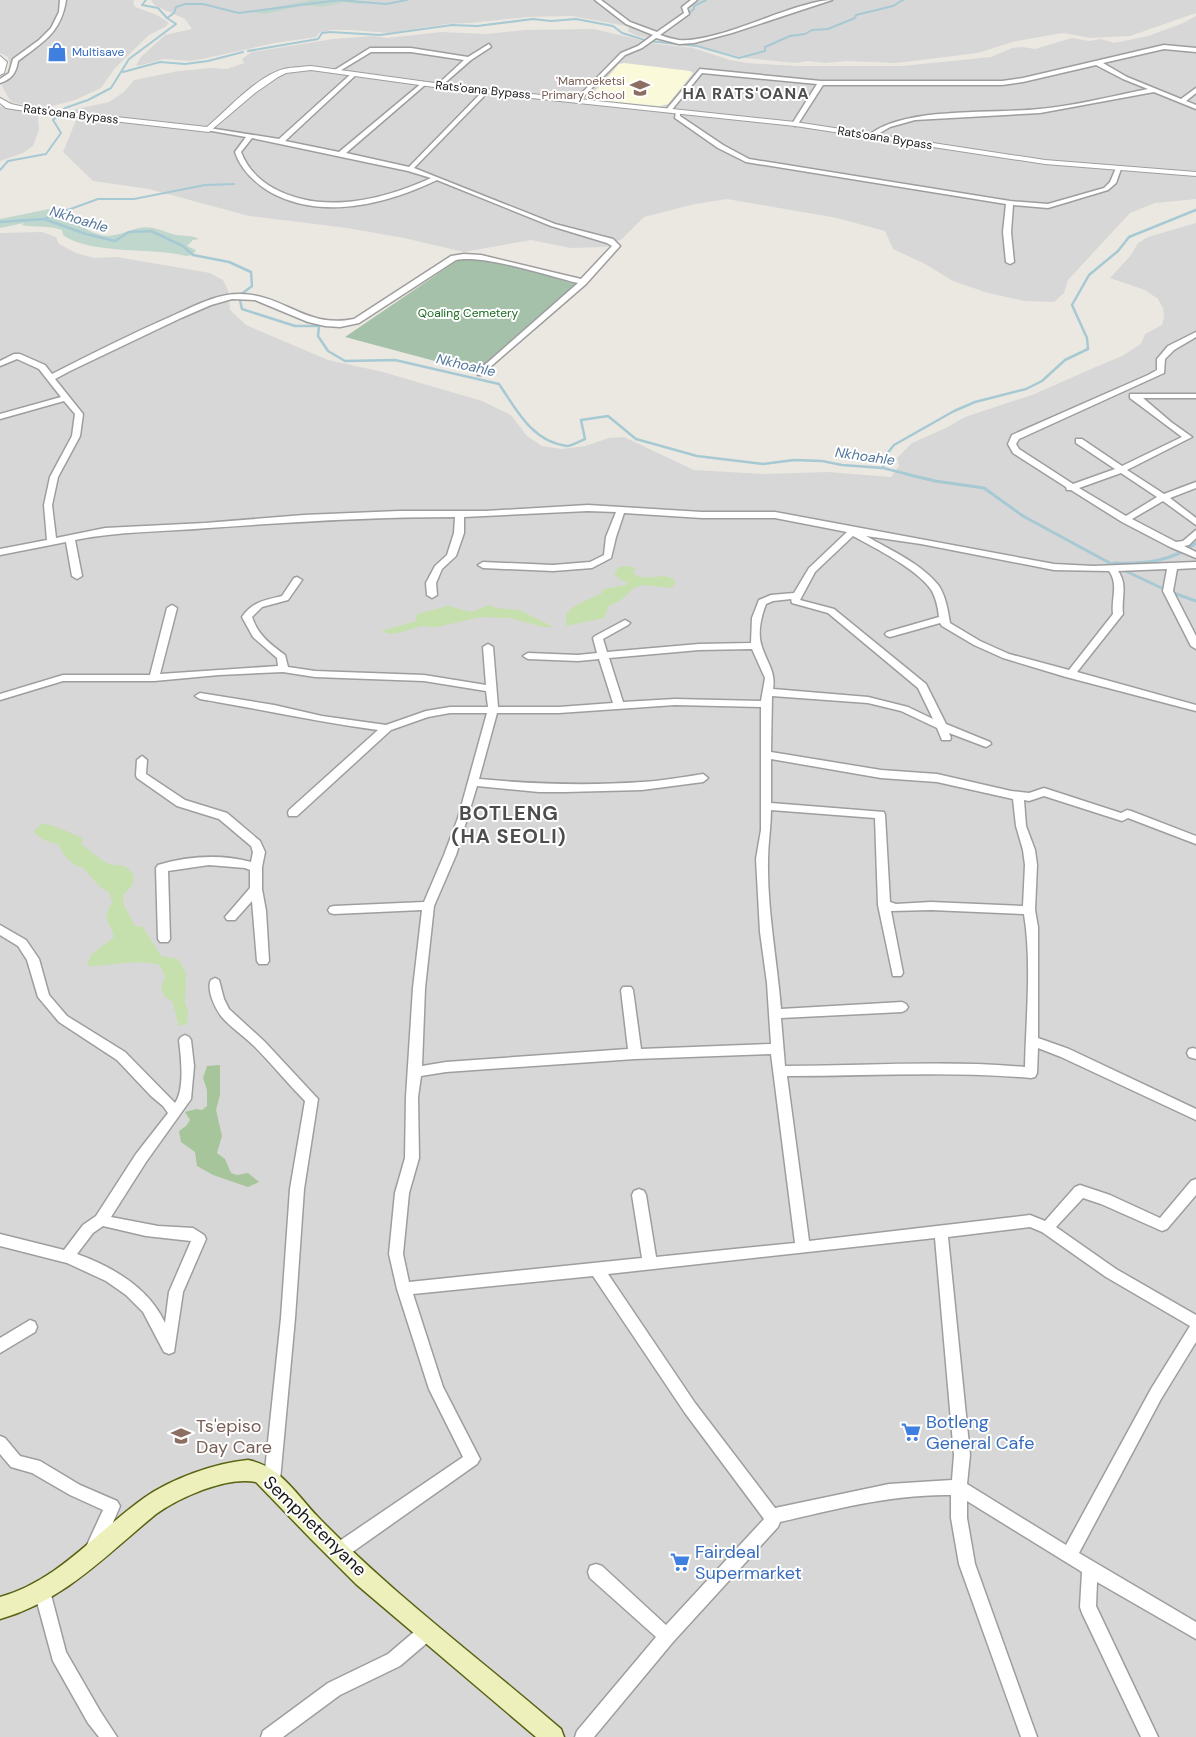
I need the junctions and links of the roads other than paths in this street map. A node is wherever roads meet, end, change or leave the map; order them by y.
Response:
1 (63, 0) edge
2 (598, 0) edge
3 (694, 0) edge
4 (830, 0) edge
5 (656, 35) junction
6 (488, 46) dead end
7 (1196, 50) edge
8 (0, 58) edge
9 (469, 59) junction
10 (1098, 63) junction
11 (336, 71) junction
12 (0, 73) edge
13 (354, 74) junction
14 (0, 81) edge
15 (821, 83) junction
16 (423, 84) junction
17 (439, 86) junction
18 (1154, 90) junction
19 (1196, 90) edge
20 (486, 91) junction
21 (0, 100) edge
22 (578, 100) junction
23 (1180, 101) junction
24 (1196, 107) edge
25 (668, 111) junction
26 (678, 112) junction
27 (795, 124) junction
28 (209, 130) junction
29 (250, 136) junction
30 (871, 136) junction
31 (281, 141) junction
32 (341, 154) junction
33 (410, 169) junction
34 (1118, 169) junction
35 (1196, 174) edge
36 (437, 178) junction
37 (1010, 203) junction
38 (1010, 262) dead end
39 (583, 282) junction
40 (1196, 334) edge
41 (0, 364) edge
42 (481, 373) dead end
43 (51, 378) junction
44 (1110, 395) junction
45 (1135, 396) junction
46 (1196, 396) edge
47 (65, 398) junction
48 (0, 417) edge
49 (1188, 437) junction
50 (1079, 441) dead end
51 (1196, 442) edge
52 (1120, 469) junction
53 (1196, 485) edge
54 (1070, 488) junction
55 (1162, 498) junction
56 (620, 510) junction
57 (460, 513) junction
58 (1125, 520) junction
59 (1196, 522) edge
60 (853, 531) junction
61 (1196, 533) edge
62 (70, 538) junction
63 (52, 541) junction
64 (1173, 545) junction
65 (0, 552) edge
66 (1196, 555) edge
67 (483, 565) dead end
68 (1196, 565) edge
69 (1111, 568) junction
70 (1172, 568) junction
71 (77, 576) dead end
72 (297, 580) dead end
73 (432, 595) dead end
74 (797, 596) junction
75 (172, 608) dead end
76 (945, 618) junction
77 (624, 623) dead end
78 (890, 634) dead end
79 (488, 646) dead end
80 (756, 646) junction
81 (1196, 646) edge
82 (528, 656) dead end
83 (602, 656) junction
84 (283, 669) junction
85 (1070, 675) junction
86 (154, 678) junction
87 (492, 689) junction
88 (200, 696) dead end
89 (0, 697) edge
90 (767, 698) junction
91 (619, 705) junction
92 (1196, 708) edge
93 (493, 711) junction
94 (941, 726) junction
95 (387, 728) junction
96 (946, 738) dead end
97 (986, 744) dead end
98 (767, 754) junction
99 (142, 760) dead end
100 (703, 778) dead end
101 (473, 782) junction
102 (1018, 796) junction
103 (767, 806) junction
104 (293, 813) dead end
105 (1196, 840) edge
106 (256, 867) junction
107 (256, 888) junction
108 (884, 905) junction
109 (428, 906) junction
110 (334, 910) dead end
111 (1029, 910) junction
112 (231, 917) dead end
113 (0, 929) edge
114 (164, 939) dead end
115 (263, 961) dead end
116 (897, 973) dead end
117 (215, 983) dead end
118 (627, 990) dead end
119 (902, 1007) dead end
120 (775, 1014) junction
121 (185, 1040) dead end
122 (1031, 1042) junction
123 (777, 1049) junction
124 (635, 1054) junction
125 (781, 1070) junction
126 (415, 1072) junction
127 (175, 1113) junction
128 (1196, 1115) edge
129 (1196, 1185) edge
130 (639, 1195) dead end
131 (101, 1220) junction
132 (1047, 1228) junction
133 (941, 1233) junction
134 (0, 1240) edge
135 (803, 1248) junction
136 (68, 1257) junction
137 (650, 1264) junction
138 (597, 1270) junction
139 (404, 1290) junction
140 (1196, 1322) edge
141 (30, 1326) dead end
142 (1196, 1329) edge
143 (0, 1346) edge
144 (0, 1443) edge
145 (272, 1480) junction
146 (959, 1488) junction
147 (772, 1516) junction
148 (338, 1552) junction
149 (90, 1556) junction
150 (1069, 1556) junction
151 (1090, 1568) junction
152 (596, 1572) dead end
153 (42, 1592) junction
154 (4, 1612) edge
155 (428, 1631) junction
156 (1196, 1631) edge
157 (667, 1636) junction
158 (109, 1737) edge
159 (269, 1737) edge
160 (553, 1737) edge
161 (583, 1737) edge
162 (1029, 1737) edge
163 (1150, 1737) edge

1 - 14 street
2 - 5 street
3 - 5 street
4 - 5 street
5 - 22 street
6 - 9 street
7 - 10 street
8 - 12 street
9 - 11 street
9 - 17 street
10 - 15 street
10 - 18 street
11 - 13 street, Rats'oana Bypass
11 - 28 street, Rats'oana Bypass
13 - 16 street, Rats'oana Bypass
13 - 31 street
15 - 25 street
15 - 27 street
16 - 17 street, Rats'oana Bypass
16 - 32 street
17 - 20 street, Rats'oana Bypass
18 - 23 street
18 - 30 street
19 - 23 street
20 - 22 street, Rats'oana Bypass
20 - 33 street
21 - 28 street, Rats'oana Bypass
22 - 25 street, Rats'oana Bypass
23 - 24 street
25 - 26 street, Rats'oana Bypass
26 - 27 street, Rats'oana Bypass
26 - 37 street
27 - 30 street, Rats'oana Bypass
28 - 29 street
29 - 31 street
29 - 36 street
30 - 34 street, Rats'oana Bypass
31 - 32 street
32 - 33 street
33 - 36 street
34 - 35 street, Rats'oana Bypass
34 - 37 street
36 - 39 street
37 - 38 street
39 - 42 street
39 - 43 street
40 - 44 street
41 - 43 street
43 - 47 street
44 - 45 street
44 - 54 street
45 - 46 street
45 - 49 street
47 - 48 street
47 - 63 street
49 - 51 street
49 - 52 street
50 - 52 street
52 - 54 street
52 - 55 street
53 - 55 street
54 - 58 street
55 - 58 street
55 - 59 street
56 - 57 street
56 - 60 street
56 - 67 street
57 - 62 street
57 - 73 street
58 - 64 street
60 - 69 street
60 - 74 street
60 - 76 street
61 - 64 street
62 - 63 street
62 - 71 street
63 - 65 street
64 - 66 street
68 - 70 street
69 - 70 street
69 - 85 street
70 - 81 street
72 - 84 street
74 - 80 street
74 - 94 street
75 - 86 street
76 - 78 street
76 - 85 street
77 - 83 street
79 - 87 street
80 - 83 street
80 - 90 street
82 - 83 street
83 - 91 street
84 - 86 street
84 - 87 street
85 - 92 street
86 - 89 street
87 - 93 street
88 - 95 street
90 - 91 street
90 - 94 street
90 - 98 street
91 - 93 street
93 - 95 street
93 - 101 street
94 - 96 street
94 - 97 street
95 - 104 street
98 - 102 street
98 - 103 street
99 - 106 street
100 - 101 street
101 - 109 street
102 - 105 street
102 - 111 street
103 - 108 street
103 - 120 street
106 - 107 street
106 - 114 street
107 - 112 street
107 - 115 street
108 - 111 street
108 - 116 street
109 - 110 street
109 - 126 street
111 - 122 street
113 - 127 street
117 - 145 street
118 - 124 street
119 - 120 street
120 - 123 street
121 - 127 street
122 - 125 street
122 - 128 street
123 - 124 street
123 - 125 street
124 - 126 street
125 - 135 street
126 - 139 street
127 - 131 street
129 - 132 street
130 - 137 street
131 - 136 street
131 - 136 street
132 - 133 street
132 - 140 street
133 - 135 street
133 - 146 street
134 - 136 street
135 - 137 street
137 - 138 street
138 - 139 street
138 - 147 street
139 - 148 street
141 - 143 street
142 - 150 street
144 - 149 street
145 - 148 main road, Semphetenyane
145 - 149 main road, Semphetenyane
146 - 147 street
146 - 150 street
146 - 162 street
147 - 157 street
148 - 155 main road, Semphetenyane
149 - 153 main road, Semphetenyane
150 - 151 street
151 - 156 street
151 - 163 street
152 - 157 street
153 - 154 main road, Semphetenyane
153 - 158 street
155 - 159 street
155 - 160 main road, Semphetenyane
157 - 161 street

